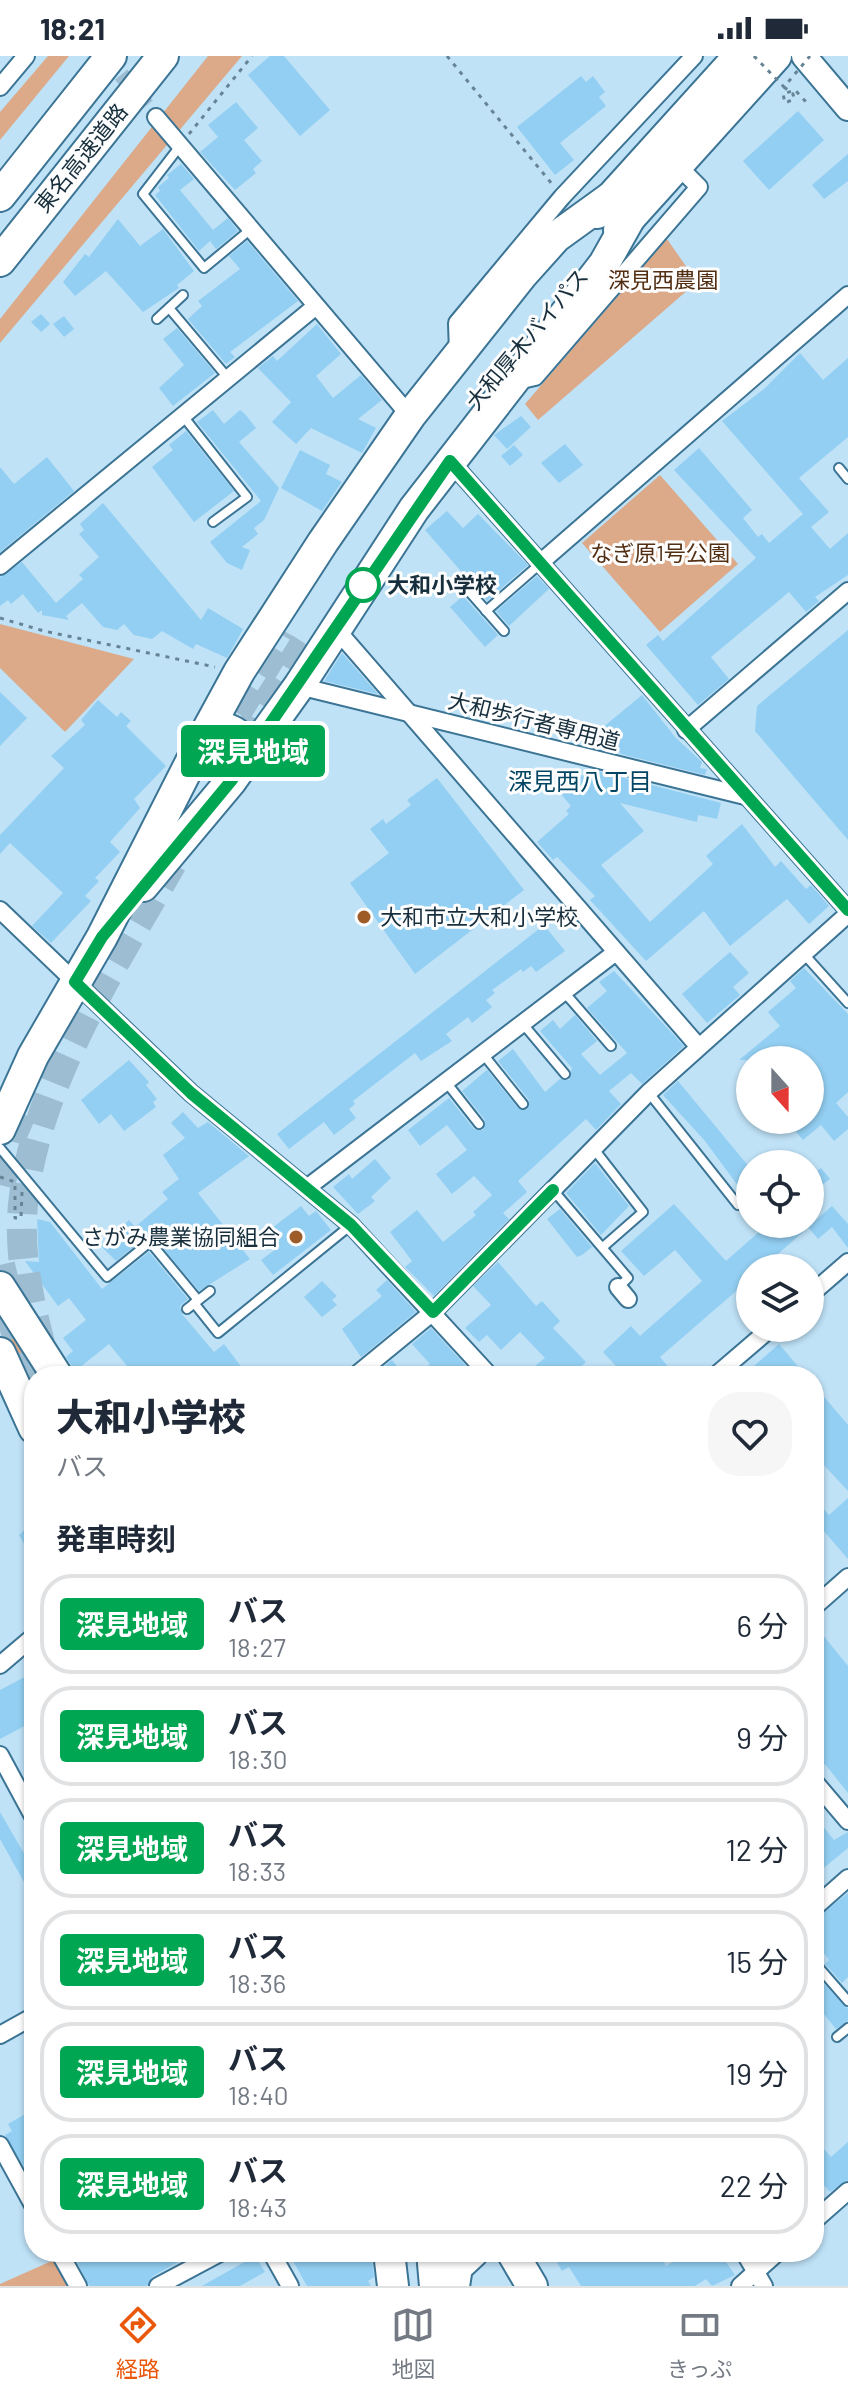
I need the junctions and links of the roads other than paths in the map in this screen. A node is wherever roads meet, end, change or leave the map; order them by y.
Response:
1 (26, 56) edge
2 (111, 56) edge
3 (163, 56) edge
4 (694, 56) edge
5 (739, 56) edge
6 (776, 56) edge
7 (807, 56) edge
8 (0, 87) edge
9 (848, 108) edge
10 (156, 117) tunnel mouth
11 (626, 130) junction
12 (180, 146) junction
13 (664, 159) junction
14 (0, 196) edge
15 (620, 207) junction
16 (251, 229) junction
17 (0, 261) edge
18 (183, 295) dead end
19 (848, 295) edge
20 (316, 306) junction
21 (169, 308) junction
22 (157, 319) dead end
23 (458, 354) junction
24 (228, 379) junction
25 (513, 381) junction
26 (183, 416) junction
27 (410, 416) junction
28 (450, 461) junction
29 (839, 468) dead end
30 (848, 479) edge
31 (213, 522) dead end
32 (540, 563) junction
33 (0, 566) edge
34 (467, 589) dead end
35 (848, 591) edge
36 (486, 611) junction
37 (336, 629) junction
38 (504, 631) dead end
39 (296, 637) tunnel mouth
40 (222, 678) junction
41 (311, 689) dead end
42 (281, 712) junction
43 (408, 713) junction
44 (686, 730) junction
45 (203, 738) junction
46 (242, 765) junction
47 (747, 797) junction
48 (0, 910) edge
49 (848, 912) edge
50 (102, 937) junction
51 (616, 952) junction
52 (803, 953) junction
53 (75, 982) junction
54 (564, 992) junction
55 (848, 1003) edge
56 (523, 1024) junction
57 (611, 1046) dead end
58 (698, 1046) junction
59 (483, 1054) junction
60 (33, 1056) junction
61 (565, 1074) dead end
62 (446, 1082) junction
63 (648, 1093) junction
64 (0, 1094) tunnel mouth
65 (523, 1104) dead end
66 (479, 1124) dead end
67 (0, 1129) edge
68 (0, 1148) edge
69 (593, 1148) junction
70 (308, 1187) junction
71 (553, 1190) junction
72 (736, 1203) edge
73 (351, 1225) junction
74 (603, 1247) junction
75 (848, 1262) edge
76 (824, 1283) edge
77 (0, 1287) edge
78 (210, 1291) dead end
79 (620, 1293) dead end
80 (193, 1304) junction
81 (433, 1312) junction
82 (755, 1342) edge
83 (0, 1353) edge
84 (51, 1366) edge
85 (367, 1366) edge
86 (481, 1366) edge
87 (729, 1366) edge
88 (24, 1406) edge
89 (848, 1577) edge
90 (824, 1598) edge
91 (24, 1645) edge
92 (0, 1665) edge
93 (0, 1755) edge
94 (824, 1793) edge
95 (24, 1799) edge
96 (848, 1821) edge
97 (848, 1878) edge
98 (824, 1899) edge
99 (824, 1973) edge
100 (848, 2001) edge
101 (24, 2022) edge
102 (848, 2028) edge
103 (0, 2035) edge
104 (837, 2037) dead end
105 (0, 2145) edge
106 (24, 2189) edge
107 (848, 2191) edge
108 (824, 2212) edge
109 (65, 2262) edge
110 (203, 2262) edge
111 (277, 2262) edge
112 (390, 2262) edge
113 (408, 2262) edge
114 (433, 2262) edge
115 (452, 2262) edge
116 (462, 2262) edge
117 (516, 2262) edge
118 (771, 2262) edge
119 (760, 2279) edge
120 (78, 2286) edge
121 (158, 2286) edge
122 (290, 2286) edge
123 (393, 2286) edge
124 (411, 2286) edge
125 (435, 2286) edge
126 (454, 2286) edge
127 (532, 2286) edge
128 (740, 2286) edge

1 - 8 street
2 - 14 highway, 東名高速道路
3 - 17 highway, 東名高速道路
4 - 11 street
5 - 13 highway, 大和厚木バイパス
6 - 13 highway, 大和厚木バイパス
7 - 9 street
10 - 12 street
11 - 13 street
11 - 23 street
12 - 16 street
12 - 16 lane
13 - 15 highway, 大和厚木バイパス
13 - 25 street
15 - 23 highway
15 - 25 highway
15 - 39 highway, 大和厚木バイパス
16 - 20 street
18 - 21 lane
19 - 32 street
20 - 24 street
20 - 27 street
21 - 22 lane
21 - 24 lane
23 - 27 highway
24 - 26 street
25 - 28 highway
26 - 31 lane
26 - 33 street
27 - 40 highway
28 - 32 street
28 - 37 highway
29 - 30 lane
32 - 36 lane
32 - 44 street
34 - 36 lane
35 - 44 street
36 - 38 lane
37 - 42 highway
37 - 43 street
40 - 42 highway
40 - 45 highway
41 - 43 street, 大和歩行者専用道
42 - 46 highway
43 - 47 street, 大和歩行者専用道
43 - 51 street
44 - 47 street
45 - 46 highway
45 - 50 highway
46 - 50 highway
47 - 49 street
48 - 53 street
49 - 52 street
50 - 53 highway
51 - 54 street
51 - 58 street
52 - 55 lane
52 - 58 street
53 - 60 highway
53 - 70 street
54 - 56 street
54 - 57 lane
56 - 59 street
56 - 61 lane
58 - 63 street
59 - 62 street
59 - 65 lane
60 - 64 highway
60 - 67 highway
62 - 66 lane
62 - 70 street
63 - 69 street
63 - 72 lane
68 - 80 lane
69 - 71 street
69 - 74 lane
70 - 73 street
71 - 74 lane
71 - 81 street
73 - 80 lane
73 - 81 street
74 - 79 lane
75 - 76 street
77 - 84 highway
78 - 80 lane
81 - 85 street
81 - 86 street
82 - 87 street
83 - 88 highway
89 - 90 street
91 - 92 street
93 - 95 street
94 - 96 street
97 - 98 street
99 - 100 lane
101 - 103 street
102 - 104 lane
105 - 106 street
107 - 108 street
109 - 120 street
110 - 121 street
111 - 122 street
112 - 123 highway
113 - 124 highway
114 - 125 highway
115 - 126 highway
116 - 126 highway
117 - 127 highway
118 - 119 street
119 - 128 street

